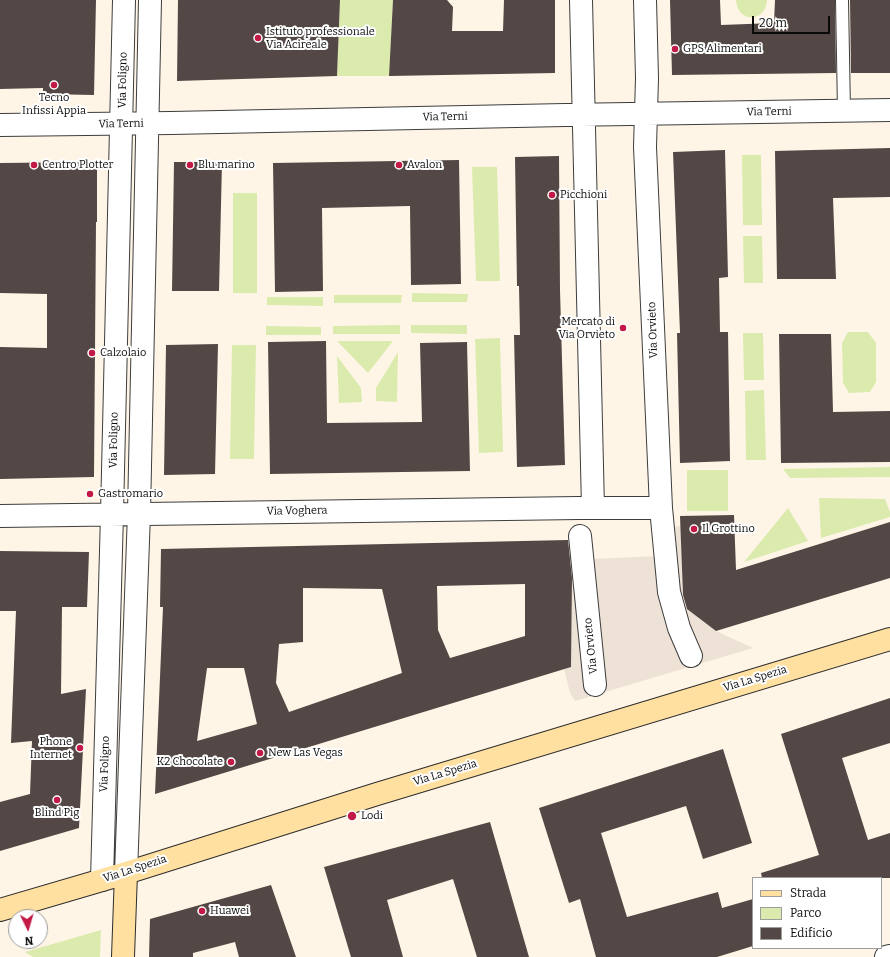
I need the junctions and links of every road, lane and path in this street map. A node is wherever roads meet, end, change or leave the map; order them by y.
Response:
1 (124, 0) edge
2 (150, 0) edge
3 (581, 0) edge
4 (645, 0) edge
5 (842, 0) edge
6 (890, 110) edge
7 (844, 111) junction
8 (646, 114) junction
9 (584, 115) junction
10 (148, 123) junction
11 (122, 124) junction
12 (0, 125) edge
13 (594, 508) junction
14 (661, 508) junction
15 (139, 513) junction
16 (112, 514) junction
17 (0, 516) edge
18 (580, 536) dead end
19 (890, 639) edge
20 (691, 656) dead end
21 (595, 686) dead end
22 (126, 872) junction
23 (102, 880) junction
24 (0, 910) edge
25 (890, 956) edge
26 (123, 957) edge
27 (886, 957) edge

1 - 11 street, Via Foligno
2 - 10 street
3 - 9 street
4 - 8 street, Via Orvieto
5 - 7 lane
6 - 7 street, Via Terni
7 - 8 street, Via Terni
8 - 9 street, Via Terni
8 - 14 street, Via Orvieto
9 - 10 street, Via Terni
9 - 13 street
10 - 11 street, Via Terni
10 - 15 street
11 - 12 street, Via Terni
11 - 16 street, Via Foligno
13 - 14 street, Via Voghera
13 - 15 street, Via Voghera
14 - 20 street, Via Orvieto
15 - 16 street, Via Voghera
15 - 22 street
16 - 17 street, Via Voghera
16 - 23 street, Via Foligno
18 - 21 street, Via Orvieto
19 - 22 main road, Via La Spezia
22 - 23 main road, Via La Spezia
22 - 26 main road
23 - 24 main road, Via La Spezia
25 - 27 street

